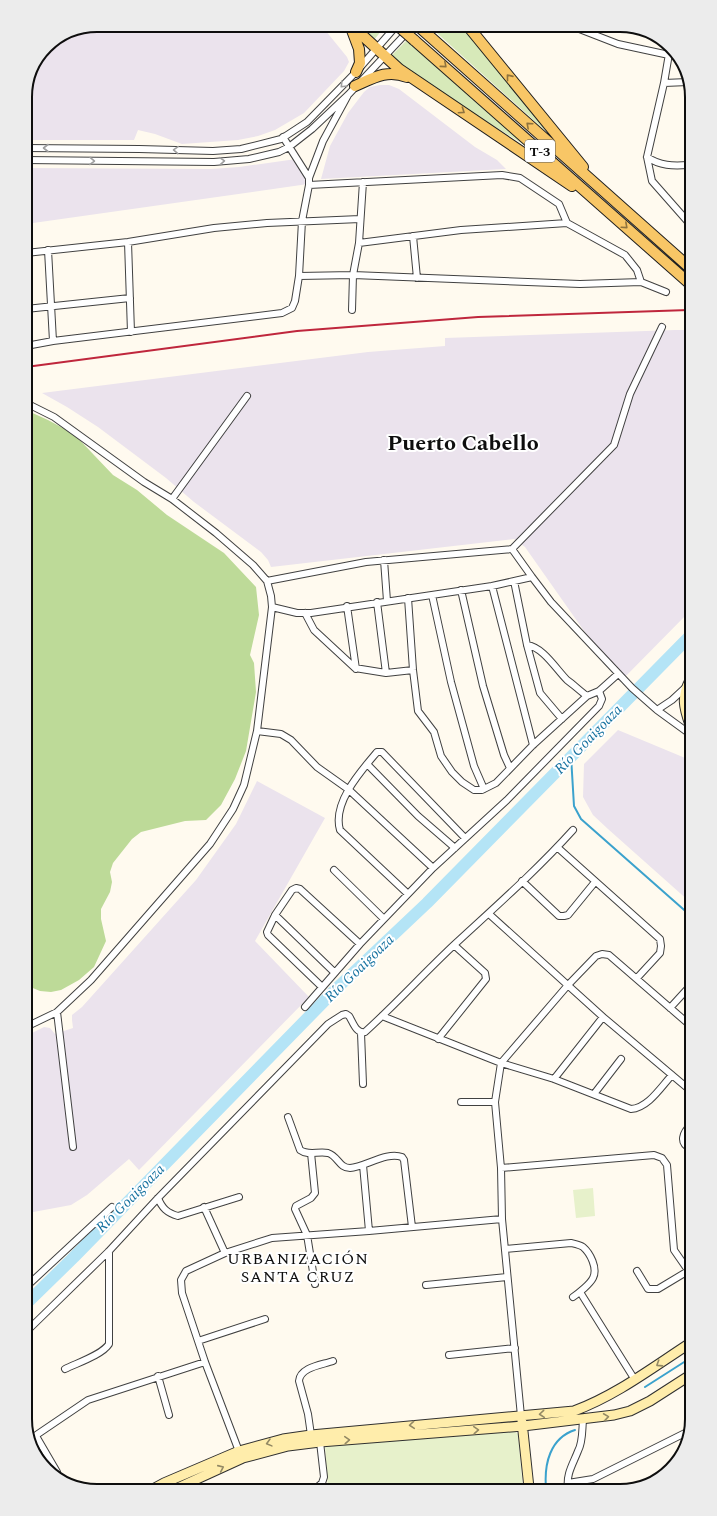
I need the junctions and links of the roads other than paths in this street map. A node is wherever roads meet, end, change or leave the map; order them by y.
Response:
1 (353, 32) edge
2 (359, 32) edge
3 (391, 32) edge
4 (405, 32) edge
5 (412, 32) edge
6 (424, 32) edge
7 (473, 32) edge
8 (587, 32) edge
9 (376, 48) junction
10 (669, 55) joint
11 (385, 56) junction
12 (356, 72) junction
13 (418, 82) junction
14 (683, 82) edge
15 (664, 83) junction
16 (356, 86) junction
17 (348, 95) junction
18 (283, 137) junction
19 (289, 147) junction
20 (32, 148) edge
21 (70, 148) junction
22 (150, 149) junction
23 (647, 157) junction
24 (32, 160) edge
25 (72, 160) junction
26 (150, 162) junction
27 (685, 165) edge
28 (309, 178) junction
29 (363, 182) junction
30 (309, 185) junction
31 (605, 194) junction
32 (613, 215) junction
33 (360, 219) junction
34 (685, 220) edge
35 (302, 221) junction
36 (567, 223) junction
37 (413, 236) junction
38 (128, 242) junction
39 (359, 243) junction
40 (48, 250) junction
41 (32, 252) edge
42 (685, 264) edge
43 (353, 275) junction
44 (299, 276) junction
45 (417, 278) junction
46 (685, 280) edge
47 (641, 282) junction
48 (666, 292) dead end
49 (130, 298) junction
50 (51, 307) junction
51 (32, 309) edge
52 (352, 310) dead end
53 (662, 327) dead end
54 (131, 332) junction
55 (53, 341) junction
56 (32, 345) edge
57 (247, 396) dead end
58 (32, 406) edge
59 (172, 499) junction
60 (512, 548) junction
61 (384, 560) junction
62 (532, 577) junction
63 (267, 580) junction
64 (514, 581) junction
65 (492, 586) junction
66 (461, 590) junction
67 (432, 595) junction
68 (408, 598) junction
69 (387, 601) junction
70 (377, 602) junction
71 (347, 606) junction
72 (272, 607) junction
73 (305, 613) junction
74 (527, 645) junction
75 (356, 669) junction
76 (413, 670) junction
77 (386, 673) junction
78 (618, 674) junction
79 (685, 687) edge
80 (599, 691) junction
81 (587, 696) junction
82 (657, 710) junction
83 (562, 719) junction
84 (685, 730) edge
85 (257, 731) junction
86 (533, 745) junction
87 (367, 764) junction
88 (510, 768) junction
89 (348, 789) junction
90 (484, 789) junction
91 (573, 830) dead end
92 (465, 838) junction
93 (557, 847) junction
94 (455, 848) junction
95 (433, 868) junction
96 (334, 870) dead end
97 (522, 881) junction
98 (595, 882) junction
99 (408, 894) junction
100 (489, 914) junction
101 (276, 915) junction
102 (384, 919) junction
103 (360, 944) junction
104 (454, 945) junction
105 (334, 972) junction
106 (637, 978) junction
107 (568, 985) junction
108 (321, 986) junction
109 (685, 992) edge
110 (305, 1007) dead end
111 (670, 1008) junction
112 (57, 1012) junction
113 (382, 1016) junction
114 (603, 1017) junction
115 (685, 1021) edge
116 (32, 1024) edge
117 (361, 1033) junction
118 (438, 1039) junction
119 (621, 1059) dead end
120 (501, 1063) junction
121 (672, 1076) junction
122 (554, 1079) junction
123 (363, 1084) dead end
124 (685, 1086) edge
125 (594, 1094) junction
126 (461, 1102) dead end
127 (495, 1102) junction
128 (288, 1117) dead end
129 (685, 1130) edge
130 (685, 1145) edge
131 (73, 1147) dead end
132 (311, 1153) junction
133 (363, 1165) junction
134 (500, 1168) junction
135 (239, 1197) dead end
136 (158, 1198) junction
137 (112, 1207) dead end
138 (204, 1208) junction
139 (502, 1219) junction
140 (412, 1227) junction
141 (369, 1231) junction
142 (307, 1235) junction
143 (505, 1249) junction
144 (109, 1252) junction
145 (225, 1253) junction
146 (685, 1266) edge
147 (637, 1271) dead end
148 (685, 1273) edge
149 (508, 1277) junction
150 (32, 1280) edge
151 (315, 1284) dead end
152 (426, 1285) dead end
153 (580, 1292) junction
154 (573, 1297) dead end
155 (266, 1319) dead end
156 (32, 1326) edge
157 (198, 1341) junction
158 (685, 1347) edge
159 (515, 1348) junction
160 (449, 1355) dead end
161 (205, 1362) junction
162 (333, 1362) dead end
163 (65, 1369) dead end
164 (158, 1376) junction
165 (685, 1378) edge
166 (635, 1380) junction
167 (169, 1415) dead end
168 (522, 1416) junction
169 (583, 1420) junction
170 (523, 1426) junction
171 (683, 1434) edge
172 (311, 1435) junction
173 (36, 1436) joint
174 (320, 1442) junction
175 (241, 1455) junction
176 (55, 1468) edge
177 (162, 1484) edge
178 (185, 1484) edge
179 (322, 1484) edge
180 (529, 1484) edge
181 (568, 1484) edge
182 (572, 1484) edge

1 - 12 main road
2 - 9 main road
3 - 9 street
4 -> 32 main road, T-3, bridge
5 - 11 street
31 -> 6 main road, T-3
31 -> 7 main road
8 - 10 street
9 - 11 main road
9 - 12 street
10 - 15 street
11 - 13 main road
11 - 16 street
12 -> 18 street
13 - 16 main road
13 -> 32 main road
14 - 15 street
15 - 23 street
16 - 17 street
17 - 19 street
17 - 28 street
18 - 19 street
18 -> 22 street
26 -> 19 street
19 - 28 street
21 -> 20 street
21 - 22 street
21 - 25 street
22 - 26 street
23 - 27 street
23 - 34 street
24 - 25 street
25 -> 26 street
28 - 30 street
29 - 30 street
29 - 33 street
29 - 36 street
30 - 35 street
31 - 42 main road, T-3
32 -> 46 main road, T-3
33 - 35 street
33 - 39 street
35 - 38 street
35 - 44 street
36 - 37 street
36 - 47 street
37 - 39 street
37 - 45 street
38 - 40 street
38 - 49 street
39 - 43 street
40 - 41 street
40 - 50 street
43 - 44 street
43 - 45 street
43 - 52 street
44 - 54 street
45 - 47 street
47 - 48 street
49 - 50 street
49 - 54 street
50 - 51 street
50 - 55 street
53 - 60 street
54 - 55 street
55 - 56 street
57 - 59 street
58 - 59 street
59 - 63 street
60 - 61 street
60 - 62 street
61 - 63 street
61 - 69 street
62 - 64 street
62 - 78 street
63 - 72 street
64 - 65 street
64 - 74 street
65 - 66 street
65 - 86 street
66 - 67 street
66 - 88 street
67 - 68 street
67 - 90 street
68 - 69 street
68 - 76 street
69 - 70 street
70 - 71 street
70 - 77 street
71 - 73 street
71 - 75 street
72 - 73 street
72 - 85 street
73 - 75 street
74 - 81 street
74 - 83 street
75 - 77 street
76 - 77 street
76 - 90 street
78 - 80 street
78 - 82 street
79 - 82 street
80 - 81 street
80 - 92 street
81 - 83 street
82 - 84 street
83 - 86 street
85 - 89 street
85 - 112 street
86 - 88 street
87 - 89 street
87 - 92 street
87 - 94 street
88 - 90 street
89 - 95 street
89 - 99 street
91 - 93 street
92 - 94 street
93 - 97 street
93 - 98 street
94 - 95 street
95 - 99 street
96 - 102 street
97 - 98 street
97 - 100 street
98 - 106 street
99 - 102 street
100 - 104 street
100 - 107 street
101 - 103 street
101 - 105 street
101 - 108 street
102 - 103 street
103 - 105 street
104 - 113 street
104 - 118 street
105 - 108 street
106 - 107 street
106 - 111 street
107 - 114 street
107 - 120 street
108 - 110 street
109 - 111 street
111 - 115 street
112 - 116 street
112 - 131 street
113 - 117 street
113 - 118 street
114 - 121 street
114 - 122 street
117 - 123 street
117 - 136 street
118 - 120 street
119 - 125 street
120 - 122 street
120 - 127 street
121 - 124 street
121 - 125 street
122 - 125 street
126 - 127 street
127 - 134 street
128 - 132 street
129 - 130 street
132 - 133 street
132 - 142 street
133 - 140 street
133 - 141 street
134 - 139 street
134 - 146 street
135 - 138 street
136 - 138 street
136 - 144 street
137 - 150 street
138 - 145 street
139 - 140 street
139 - 143 street
140 - 141 street
141 - 142 street
142 - 145 street
142 - 151 street
143 - 149 street
143 - 153 street
144 - 156 street
144 - 163 street
145 - 157 street
147 - 148 street
149 - 152 street
149 - 159 street
153 - 154 street
153 - 166 street
155 - 157 street
157 - 161 street
158 -> 166 main road
159 - 160 street
159 - 168 street
161 - 164 street
161 - 175 street
162 - 172 street
164 - 167 street
164 - 173 street
169 -> 165 main road
166 -> 168 main road
168 - 170 main road
168 -> 172 main road
169 - 170 main road
169 - 181 street
174 -> 170 main road
170 - 180 main road
171 - 182 street
172 -> 175 main road
173 - 176 street
174 - 175 main road
174 - 179 street
175 - 177 main road
178 -> 175 main road

